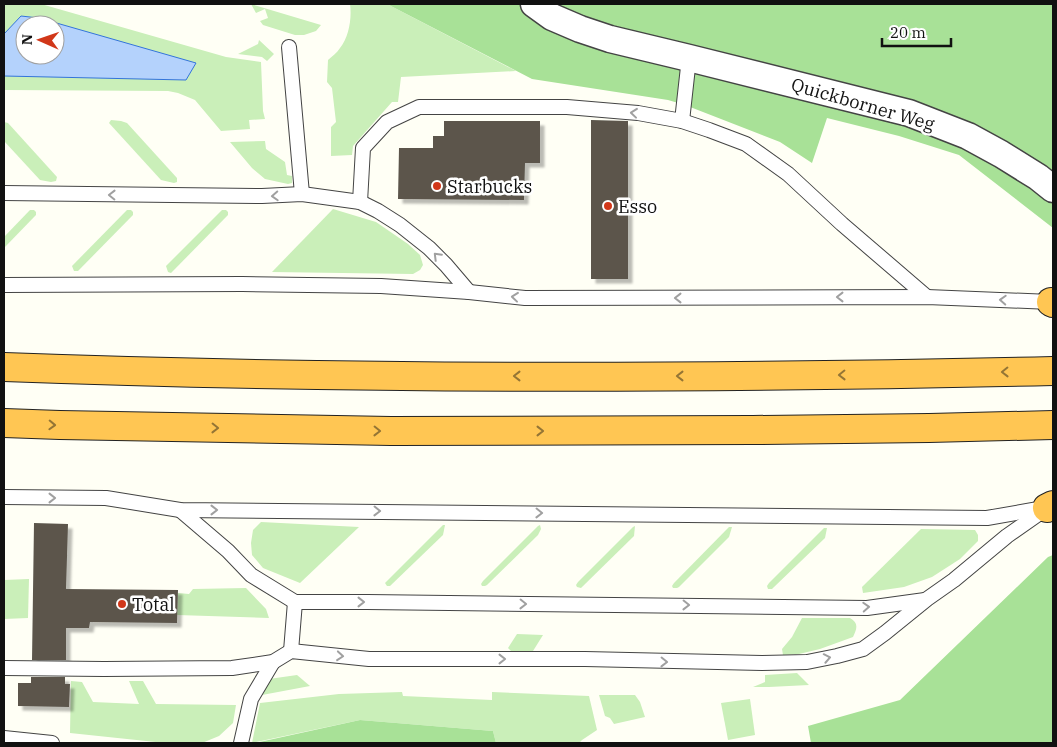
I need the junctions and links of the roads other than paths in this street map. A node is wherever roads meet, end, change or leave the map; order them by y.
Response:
1 (534, 4) edge
2 (290, 47) dead end
3 (689, 58) junction
4 (682, 122) junction
5 (1053, 189) edge
6 (4, 193) edge
7 (302, 194) junction
8 (360, 202) junction
9 (4, 285) edge
10 (469, 292) junction
11 (927, 297) junction
12 (1052, 303) edge
13 (4, 367) edge
14 (1053, 370) edge
15 (4, 422) edge
16 (1053, 425) edge
17 (4, 498) edge
18 (1050, 506) edge
19 (180, 510) junction
20 (927, 599) junction
21 (295, 602) junction
22 (291, 651) junction
23 (273, 662) junction
24 (4, 668) edge
25 (4, 738) edge
26 (52, 743) edge
27 (241, 743) edge

1 - 3 street, Quickborner Weg
2 - 7 lane
3 - 4 lane
3 - 5 street, Quickborner Weg
4 -> 8 lane
4 - 11 lane
7 -> 6 lane
7 - 8 lane
10 -> 8 lane
9 - 10 lane
11 -> 10 lane
12 -> 11 lane
14 -> 13 highway
15 -> 16 highway
17 -> 19 lane
19 -> 18 lane
18 - 20 lane
19 - 21 lane
21 -> 20 lane
22 -> 20 lane
21 - 22 lane
22 - 23 lane
23 - 24 lane
23 - 27 lane
25 - 26 lane

